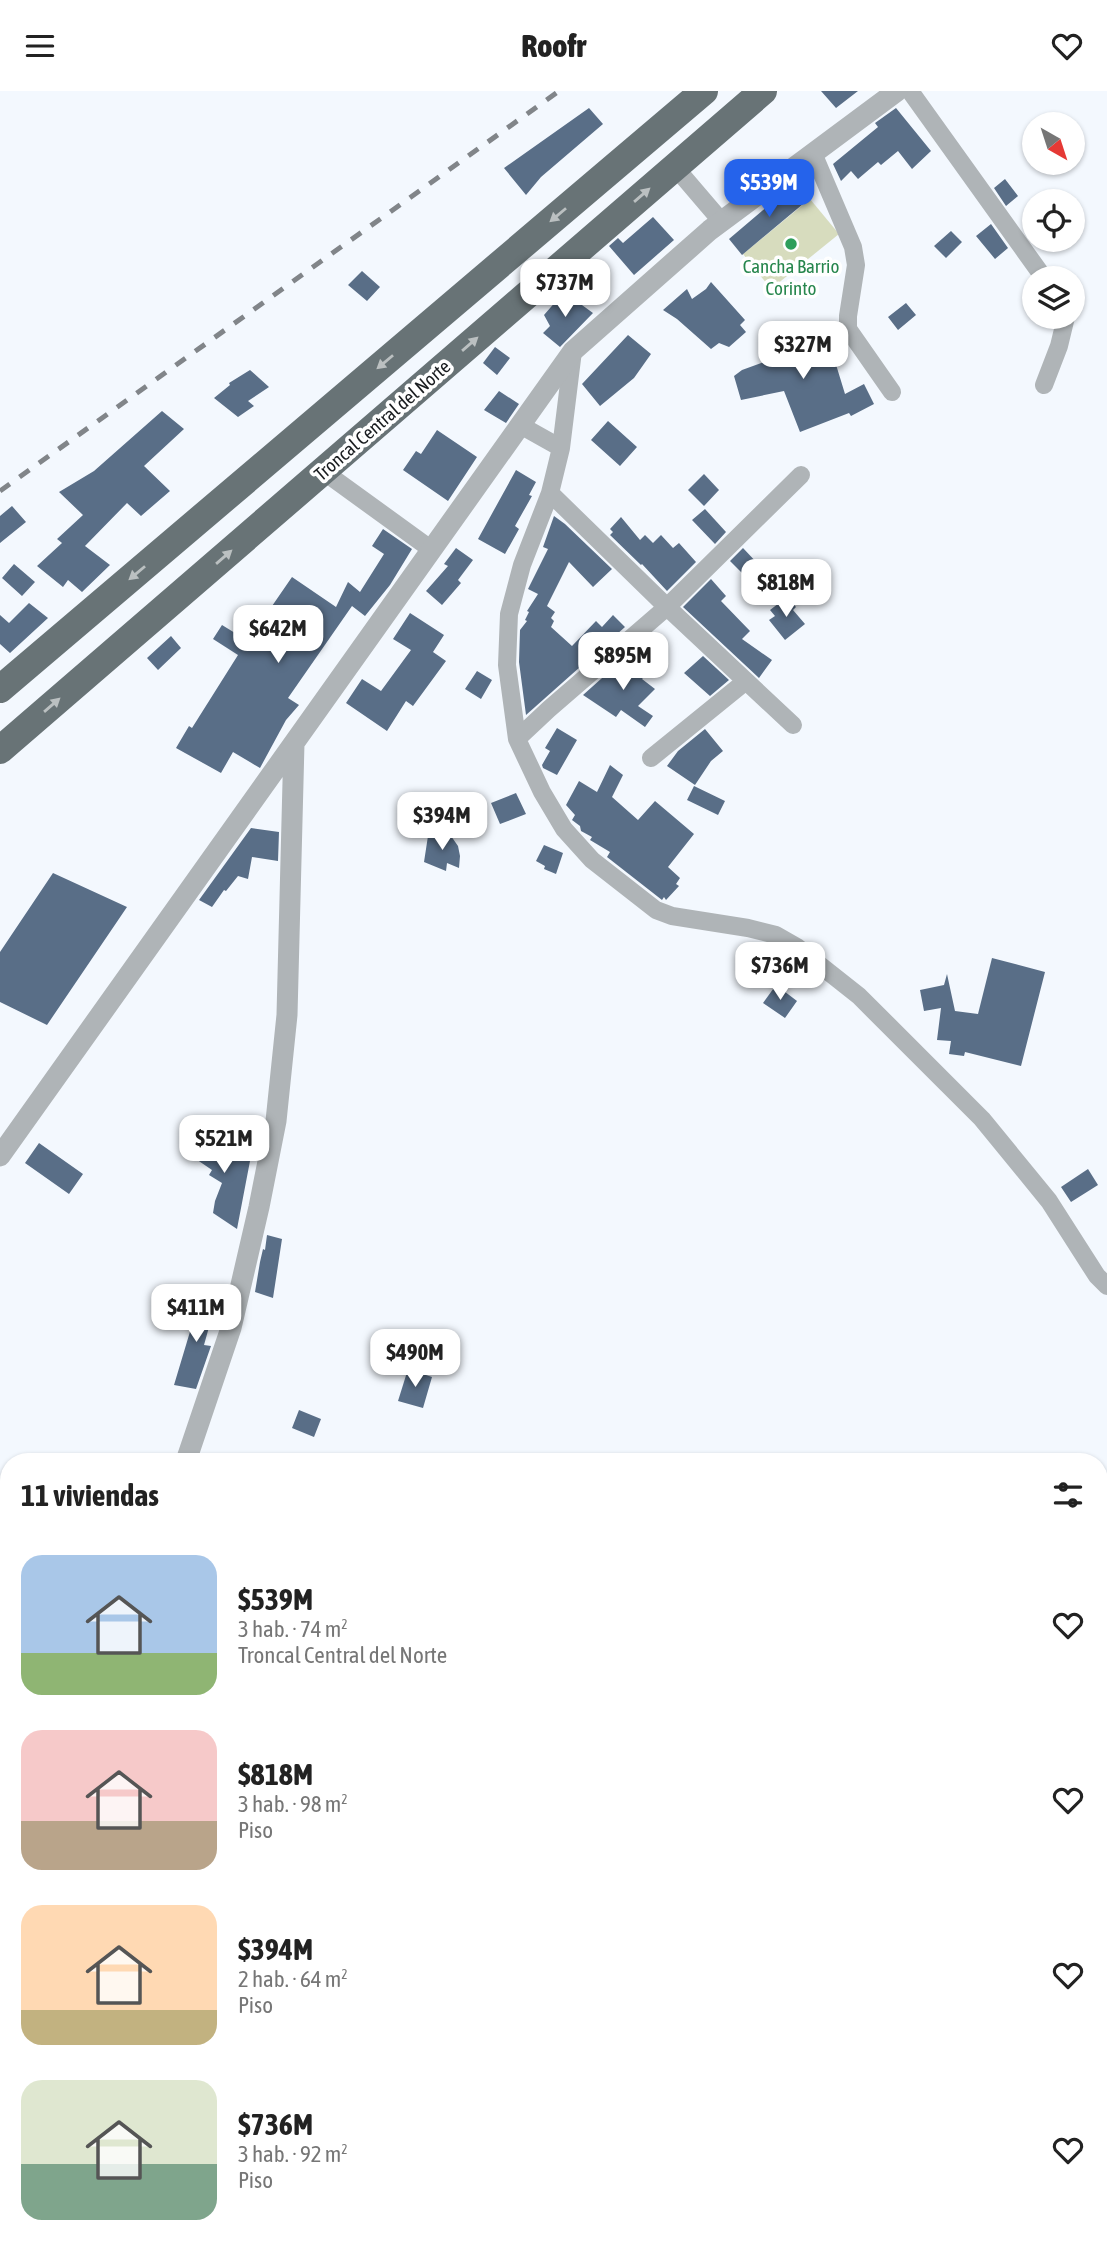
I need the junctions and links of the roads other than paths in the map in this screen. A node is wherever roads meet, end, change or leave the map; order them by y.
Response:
1 (704, 91) edge
2 (763, 91) edge
3 (897, 91) edge
4 (910, 91) edge
5 (813, 153) junction
6 (675, 167) junction
7 (722, 222) junction
8 (1035, 266) edge
9 (1064, 329) edge
10 (573, 351) junction
11 (1044, 385) dead end
12 (892, 391) dead end
13 (520, 425) junction
14 (561, 448) junction
15 (323, 471) junction
16 (801, 475) dead end
17 (550, 493) junction
18 (432, 550) junction
19 (667, 607) junction
20 (746, 681) junction
21 (0, 689) edge
22 (793, 725) dead end
23 (517, 739) junction
24 (294, 743) junction
25 (0, 750) edge
26 (651, 758) dead end
27 (3, 1146) edge
28 (1107, 1286) edge
29 (189, 1453) edge

1 -> 21 highway
2 - 6 highway, Troncal Central del Norte
3 - 5 street
4 - 8 street
5 - 7 street
5 - 12 street
6 - 7 street
15 -> 6 highway, Troncal Central del Norte
7 - 10 street
9 - 11 street
10 - 13 street
10 - 14 street
13 - 14 street
13 - 18 street
14 - 17 street
15 - 18 street
25 -> 15 highway, Troncal Central del Norte
16 - 19 street
17 - 19 street
17 - 23 street
18 - 24 street
19 - 20 street
19 - 23 street
20 - 22 street
20 - 26 street
23 - 28 street
24 - 27 street
24 - 29 street

